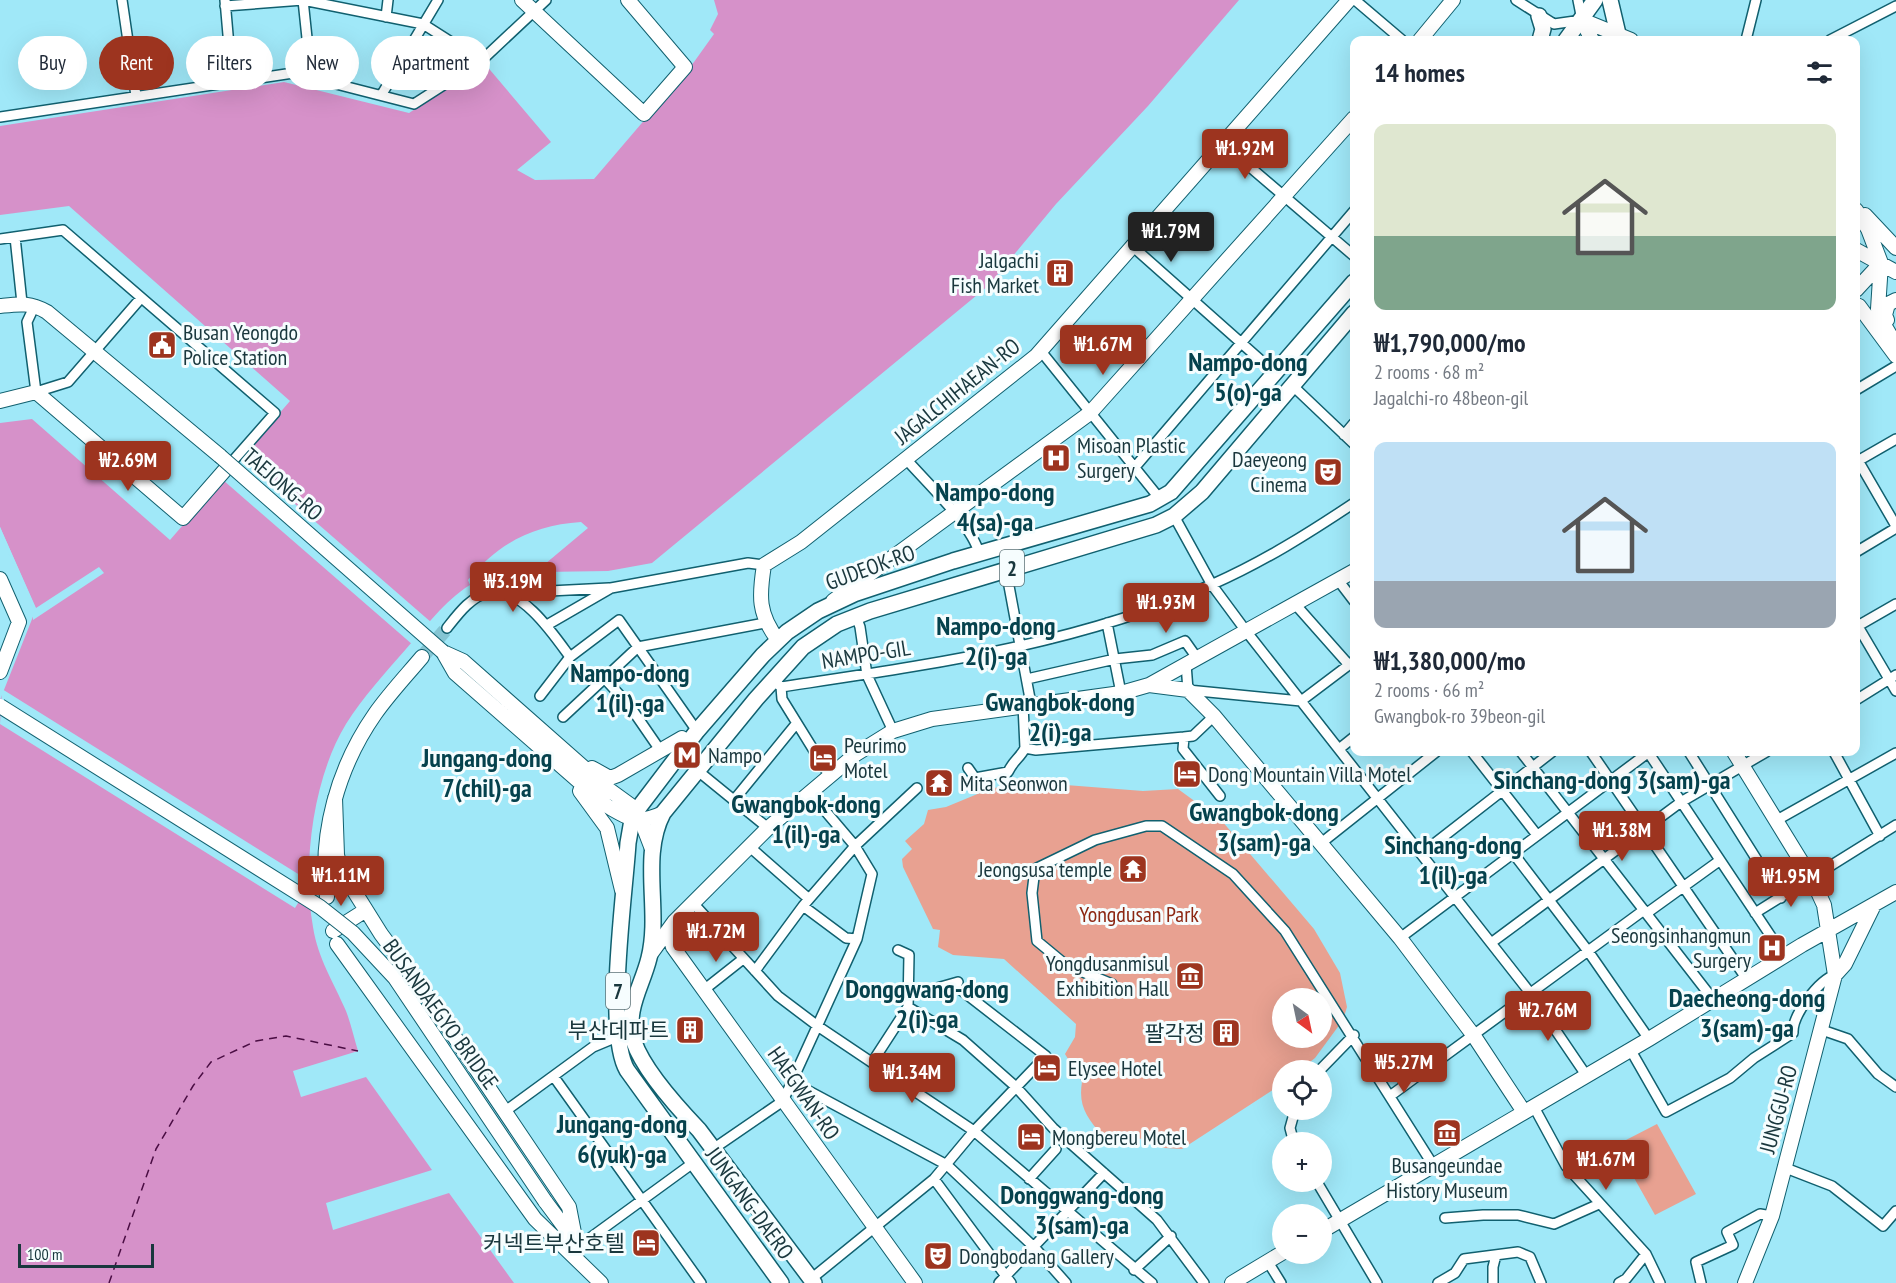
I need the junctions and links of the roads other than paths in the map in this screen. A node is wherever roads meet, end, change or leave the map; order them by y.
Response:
1 (122, 0) edge
2 (303, 0) edge
3 (388, 0) edge
4 (438, 0) edge
5 (522, 0) edge
6 (546, 0) edge
7 (628, 0) edge
8 (1349, 0) edge
9 (1355, 0) edge
10 (1453, 0) edge
11 (1516, 0) edge
12 (1578, 0) edge
13 (1595, 0) edge
14 (1610, 0) edge
15 (1756, 0) edge
16 (225, 3) edge
17 (1896, 6) edge
18 (534, 11) junction
19 (1539, 16) junction
20 (386, 17) junction
21 (1582, 20) junction
22 (423, 24) junction
23 (228, 36) edge
24 (306, 36) edge
25 (442, 36) edge
26 (1397, 36) edge
27 (1423, 36) edge
28 (1541, 36) edge
29 (1569, 36) edge
30 (1590, 36) edge
31 (1622, 36) edge
32 (1624, 36) edge
33 (1747, 36) edge
34 (1838, 36) edge
35 (490, 53) edge
36 (186, 88) edge
37 (359, 88) edge
38 (436, 90) edge
39 (382, 94) junction
40 (136, 96) junction
41 (0, 117) edge
42 (1350, 122) edge
43 (1222, 143) junction
44 (1285, 195) junction
45 (1860, 210) edge
46 (1860, 211) edge
47 (1860, 214) edge
48 (1350, 216) edge
49 (15, 237) junction
50 (1333, 237) junction
51 (0, 239) edge
52 (1896, 239) edge
53 (1131, 245) junction
54 (1896, 248) edge
55 (1350, 252) edge
56 (1860, 252) edge
57 (1896, 260) edge
58 (1881, 263) junction
59 (1896, 272) edge
60 (1860, 286) edge
61 (1350, 287) edge
62 (141, 298) junction
63 (1896, 300) edge
64 (1193, 301) junction
65 (29, 304) junction
66 (0, 306) edge
67 (1860, 307) edge
68 (1350, 318) edge
69 (1241, 343) junction
70 (1896, 345) edge
71 (1040, 350) junction
72 (94, 351) junction
73 (1896, 356) edge
74 (1896, 366) edge
75 (1275, 373) junction
76 (1294, 387) junction
77 (1860, 388) edge
78 (36, 392) junction
79 (0, 401) edge
80 (1090, 413) junction
81 (1350, 428) edge
82 (1344, 435) junction
83 (1896, 439) edge
84 (1350, 440) edge
85 (1860, 458) edge
86 (906, 459) junction
87 (225, 460) junction
88 (1134, 466) junction
89 (1860, 467) edge
90 (1160, 499) junction
91 (1350, 506) edge
92 (953, 513) junction
93 (1174, 516) junction
94 (1896, 527) edge
95 (1860, 550) edge
96 (979, 553) junction
97 (764, 565) junction
98 (1005, 570) junction
99 (1350, 573) edge
100 (0, 579) edge
101 (1338, 580) junction
102 (1212, 585) junction
103 (611, 588) junction
104 (510, 593) junction
105 (1350, 596) edge
106 (1896, 603) edge
107 (1295, 604) junction
108 (827, 606) junction
109 (856, 616) junction
110 (765, 622) junction
111 (1107, 623) junction
112 (1860, 623) edge
113 (547, 625) junction
114 (447, 628) tunnel mouth
115 (1246, 631) junction
116 (1860, 631) edge
117 (778, 640) junction
118 (1021, 645) junction
119 (638, 647) junction
120 (3, 652) edge
121 (442, 652) junction
122 (422, 657) tunnel mouth
123 (570, 657) junction
124 (1115, 659) junction
125 (1191, 661) junction
126 (1350, 661) edge
127 (1350, 664) edge
128 (0, 672) edge
129 (867, 675) junction
130 (603, 677) junction
131 (1893, 677) edge
132 (1027, 679) junction
133 (777, 684) junction
134 (1149, 685) junction
135 (1188, 690) junction
136 (1896, 691) edge
137 (1121, 693) junction
138 (540, 696) dead end
139 (1860, 698) edge
140 (1301, 701) junction
141 (1027, 704) junction
142 (0, 706) edge
143 (1214, 716) junction
144 (563, 717) dead end
145 (796, 724) junction
146 (893, 730) junction
147 (697, 731) junction
148 (1184, 737) junction
149 (682, 738) joint
150 (1350, 740) edge
151 (1025, 748) junction
152 (1339, 749) junction
153 (660, 750) junction
154 (1896, 753) edge
155 (1431, 756) edge
156 (1475, 756) edge
157 (1524, 756) edge
158 (1547, 756) edge
159 (1594, 756) edge
160 (1643, 756) edge
161 (1651, 756) edge
162 (1692, 756) edge
163 (1736, 756) edge
164 (1759, 756) edge
165 (1836, 756) edge
166 (573, 760) junction
167 (1742, 765) junction
168 (1532, 767) junction
169 (968, 768) dead end
170 (698, 771) junction
171 (829, 775) junction
172 (572, 776) junction
173 (1850, 779) junction
174 (1611, 780) junction
175 (1710, 785) junction
176 (917, 788) dead end
177 (1502, 791) junction
178 (810, 793) junction
179 (1220, 796) dead end
180 (335, 798) junction
181 (1377, 798) junction
182 (734, 800) junction
183 (1681, 802) junction
184 (1568, 812) junction
185 (663, 813) junction
186 (637, 817) junction
187 (1777, 820) junction
188 (1896, 825) edge
189 (768, 828) junction
190 (1645, 828) junction
191 (1537, 835) junction
192 (1880, 836) junction
193 (1320, 844) junction
194 (855, 846) junction
195 (751, 848) junction
196 (652, 849) junction
197 (1513, 853) junction
198 (1421, 854) junction
199 (1604, 858) junction
200 (1719, 861) junction
201 (1812, 879) junction
202 (1684, 884) junction
203 (1896, 892) edge
204 (1456, 896) junction
205 (327, 897) dead end
206 (1781, 897) junction
207 (624, 898) junction
208 (1549, 899) junction
209 (693, 903) junction
210 (806, 903) junction
211 (1874, 905) junction
212 (366, 910) junction
213 (1646, 912) junction
214 (1755, 914) junction
215 (674, 922) junction
216 (1829, 930) junction
217 (1400, 938) junction
218 (856, 939) junction
219 (1491, 943) junction
220 (898, 950) dead end
221 (1588, 951) junction
222 (650, 956) junction
223 (1784, 956) junction
224 (743, 958) junction
225 (756, 971) junction
226 (1835, 975) junction
227 (1746, 978) junction
228 (1112, 984) dead end
229 (705, 989) junction
230 (1531, 993) junction
231 (909, 996) junction
232 (1712, 998) junction
233 (908, 1007) junction
234 (819, 1027) junction
235 (1822, 1030) junction
236 (1353, 1035) junction
237 (1474, 1036) junction
238 (617, 1037) junction
239 (1649, 1038) junction
240 (1630, 1049) junction
241 (1329, 1060) edge
242 (873, 1061) junction
243 (1586, 1075) junction
244 (554, 1077) junction
245 (792, 1082) junction
246 (1016, 1087) junction
247 (1896, 1087) edge
248 (1390, 1096) junction
249 (783, 1101) junction
250 (1529, 1109) junction
251 (504, 1112) junction
252 (975, 1131) junction
253 (713, 1149) junction
254 (1056, 1149) dead end
255 (693, 1163) junction
256 (947, 1165) junction
257 (1433, 1165) junction
258 (1784, 1167) junction
259 (1104, 1173) junction
260 (934, 1179) junction
261 (1029, 1179) junction
262 (1323, 1192) edge
263 (643, 1201) junction
264 (1599, 1204) junction
265 (1896, 1211) edge
266 (1067, 1212) junction
267 (1772, 1216) junction
268 (1445, 1218) dead end
269 (1339, 1220) junction
270 (1332, 1225) edge
271 (876, 1227) junction
272 (1171, 1236) junction
273 (577, 1244) junction
274 (1035, 1248) junction
275 (1646, 1254) junction
276 (1496, 1255) junction
277 (1272, 1260) edge
278 (1268, 1262) junction
279 (1134, 1270) junction
280 (812, 1281) edge
281 (1006, 1281) edge
282 (603, 1283) edge
283 (701, 1283) edge
284 (781, 1283) edge
285 (915, 1283) edge
286 (1065, 1283) edge
287 (1152, 1283) edge
288 (1204, 1283) edge
289 (1232, 1283) edge
290 (1281, 1283) edge
291 (1377, 1283) edge
292 (1438, 1283) edge
293 (1493, 1283) edge
294 (1541, 1283) edge
295 (1619, 1283) edge
296 (1660, 1283) edge
297 (1701, 1283) edge
298 (1744, 1283) edge

1 - 40 street
2 - 16 street
2 - 20 street
2 - 24 street
3 - 20 street
4 - 22 street
5 - 18 main road
6 - 18 street
7 - 18 main road
8 - 43 main road, JAGALCHIHAEAN-RO
9 - 26 street
10 - 27 main road
11 - 19 street
12 - 21 street
13 - 21 main road
14 - 32 main road
15 - 33 street
16 - 23 street
17 - 34 street
18 - 35 street
19 - 21 street
19 - 28 main road
20 - 22 street
21 - 29 main road
21 - 30 main road
21 - 31 main road
22 - 25 street
22 - 39 street
36 - 40 street
37 - 39 street
38 - 39 street
40 - 41 street
42 - 44 main road
43 - 44 street
43 - 53 main road, JAGALCHIHAEAN-RO
44 - 50 street
44 - 64 main road
45 - 52 main road
46 - 54 main road
47 - 58 main road
48 - 50 street
49 - 51 street
49 - 62 street
49 - 65 street
50 - 55 street
50 - 69 street
53 - 64 street
53 - 71 main road, JAGALCHIHAEAN-RO
56 - 58 main road
57 - 58 main road
58 - 59 main road
58 - 60 main road
58 - 70 main road
61 - 75 main road, GUDEOK-RO / 2
62 - 72 street
62 - 87 street
63 - 70 main road
64 - 69 street
64 - 80 main road
65 - 66 main road
65 - 72 main road, TAEJONG-RO
65 - 78 street
67 - 73 main road
68 - 76 main road, GUDEOK-RO / 2
69 - 75 street
69 - 88 street
71 - 80 street
71 - 86 main road, JAGALCHIHAEAN-RO
72 - 78 street
72 - 87 main road, TAEJONG-RO
74 - 77 street
75 - 90 main road, GUDEOK-RO / 2
76 - 82 street
76 - 93 main road, GUDEOK-RO / 2
78 - 79 main road
78 - 87 main road
80 - 88 street
80 - 92 main road
81 - 82 street
82 - 84 street
83 - 85 street
86 - 92 street
86 - 97 main road, JAGALCHIHAEAN-RO
87 - 121 main road, TAEJONG-RO, bridge
88 - 90 street
89 - 94 street
90 - 96 main road, GUDEOK-RO / 2
91 - 102 street, NAMPO-GIL
92 - 96 street
92 - 108 main road
93 - 98 main road, GUDEOK-RO / 2
93 - 102 street
94 - 95 street
96 - 108 main road, GUDEOK-RO / 2
97 - 103 street
97 - 110 main road
98 - 109 main road, GUDEOK-RO / 2
98 - 118 street
99 - 101 main road
100 - 120 main road
101 - 105 street
101 - 107 main road
102 - 111 street, NAMPO-GIL
102 - 115 street
103 - 104 street
103 - 113 street
104 - 113 street
104 - 114 street
106 - 112 street
107 - 115 main road
107 - 126 street
108 - 117 main road, GUDEOK-RO / 2
109 - 129 street
109 - 133 main road, GUDEOK-RO / 2
110 - 117 main road
110 - 119 street
111 - 118 street, NAMPO-GIL
111 - 124 street
113 - 123 street
115 - 125 main road
115 - 140 street
116 - 131 street
117 - 147 main road, GUDEOK-RO / 2
118 - 129 street, NAMPO-GIL
118 - 132 street
119 - 123 street
119 - 130 street
119 - 147 street
120 - 128 main road
121 - 166 main road, TAEJONG-RO
121 - 172 main road, TAEJONG-RO
122 - 180 main road
123 - 138 street
124 - 125 street
124 - 132 street
124 - 137 street
125 - 134 main road
125 - 135 street
127 - 140 street
129 - 133 street, NAMPO-GIL
129 - 146 street
130 - 144 street
130 - 153 street
131 - 136 street
131 - 139 street
132 - 141 street
133 - 145 street
133 - 170 main road, GUDEOK-RO / 2
134 - 135 main road
134 - 137 main road
135 - 140 street
135 - 143 main road
137 - 141 main road
140 - 152 street
141 - 146 main road
141 - 151 street
142 - 273 main road, BUSANDAEGYO BRIDGE, bridge
143 - 148 street
143 - 193 main road
145 - 171 street
145 - 182 street
146 - 171 main road
147 - 149 main road
147 - 186 main road, GUDEOK-RO / 2
148 - 151 street
148 - 179 street
149 - 153 main road
150 - 152 street
151 - 169 street
152 - 181 street
153 - 166 main road
154 - 173 street
155 - 181 street
156 - 177 street
157 - 168 street
158 - 168 street
159 - 174 street
160 - 174 street
161 - 183 street
162 - 175 street
163 - 167 main road, JUNGGU-RO
164 - 167 street
165 - 173 street
166 - 186 main road, TAEJONG-RO
167 - 175 street
167 - 187 main road, JUNGGU-RO
168 - 177 street
168 - 184 street
170 - 182 street
170 - 185 main road, GUDEOK-RO / 2
171 - 178 main road
172 - 186 main road, TAEJONG-RO
172 - 207 main road
173 - 187 street
173 - 192 street
174 - 184 street
174 - 190 street
175 - 183 street
175 - 206 street
176 - 194 street
177 - 191 street
177 - 198 street
178 - 189 main road
178 - 194 street
180 - 205 main road
180 - 212 main road
181 - 193 street
181 - 198 street
182 - 189 street
183 - 190 street
183 - 200 street
184 - 191 street
184 - 199 street
185 - 186 main road
185 - 196 main road, GUDEOK-RO / 2
186 - 196 main road
186 - 207 main road, JUNGANG-DAERO / 7
187 - 201 main road, JUNGGU-RO
188 - 192 street
189 - 195 main road
190 - 199 street
190 - 202 street
191 - 197 street
192 - 201 street
193 - 217 main road
194 - 210 street
194 - 218 street
195 - 209 main road
195 - 210 street
196 - 222 main road, JUNGANG-DAERO / 7
197 - 204 street
197 - 208 street
198 - 204 street
199 - 208 street
199 - 213 street
200 - 202 street
200 - 214 street
201 - 206 street
201 - 216 main road, JUNGGU-RO
202 - 213 street
202 - 227 street
203 - 211 main road
204 - 217 street
204 - 219 street
206 - 214 street
207 - 238 main road, JUNGANG-DAERO / 7
208 - 219 street
208 - 221 street
209 - 215 main road
209 - 224 street
210 - 218 street
210 - 225 street
211 - 216 main road
211 - 226 main road
212 - 251 main road
212 - 282 main road
213 - 221 street
213 - 232 street
214 - 223 street
215 - 222 main road
215 - 229 main road, HAEGWAN-RO
216 - 223 main road
216 - 226 main road, JUNGGU-RO
217 - 237 main road
218 - 234 street
219 - 230 street
220 - 231 street
221 - 230 street
221 - 239 street
222 - 253 main road, JUNGANG-DAERO / 7
223 - 227 main road
224 - 225 street
224 - 229 street
225 - 234 street
226 - 235 main road, JUNGGU-RO
226 - 240 street
227 - 232 main road
228 - 236 street
229 - 249 main road, HAEGWAN-RO
230 - 237 street
230 - 243 street
231 - 233 street
231 - 246 street
232 - 239 main road
233 - 242 street
233 - 246 street
234 - 242 street
234 - 245 street
235 - 247 street
235 - 258 main road, JUNGGU-RO
236 - 241 street
236 - 248 street
237 - 248 street
237 - 250 main road
238 - 244 street
238 - 255 main road, JUNGANG-DAERO / 7
239 - 240 main road
240 - 243 main road
242 - 252 street
243 - 250 main road
244 - 251 street
244 - 263 street
245 - 249 street
245 - 256 street
246 - 252 street
246 - 259 street
248 - 257 street
249 - 253 street
249 - 271 main road, HAEGWAN-RO
250 - 257 main road
250 - 264 street
251 - 273 main road
252 - 256 street
252 - 261 street
253 - 280 main road, JUNGANG-DAERO / 7
254 - 261 street
255 - 263 street
255 - 284 main road, JUNGANG-DAERO / 7
256 - 260 street
256 - 274 street
257 - 269 main road
258 - 265 street
258 - 267 main road, JUNGGU-RO
259 - 266 street
259 - 272 street
260 - 271 street
260 - 281 street
261 - 266 street
262 - 269 street
263 - 273 street
263 - 283 street
264 - 268 street
264 - 275 street
266 - 274 street
266 - 279 street
267 - 297 street
267 - 298 main road, JUNGGU-RO
269 - 270 main road
269 - 291 street
271 - 280 street
271 - 285 main road, HAEGWAN-RO
272 - 279 street
272 - 288 street
273 - 282 main road, BUSANDAEGYO BRIDGE
274 - 281 street
274 - 286 street
275 - 295 street
275 - 296 street
276 - 292 street
276 - 293 street
276 - 294 street
277 - 278 main road
278 - 289 main road
278 - 290 street
279 - 287 street

